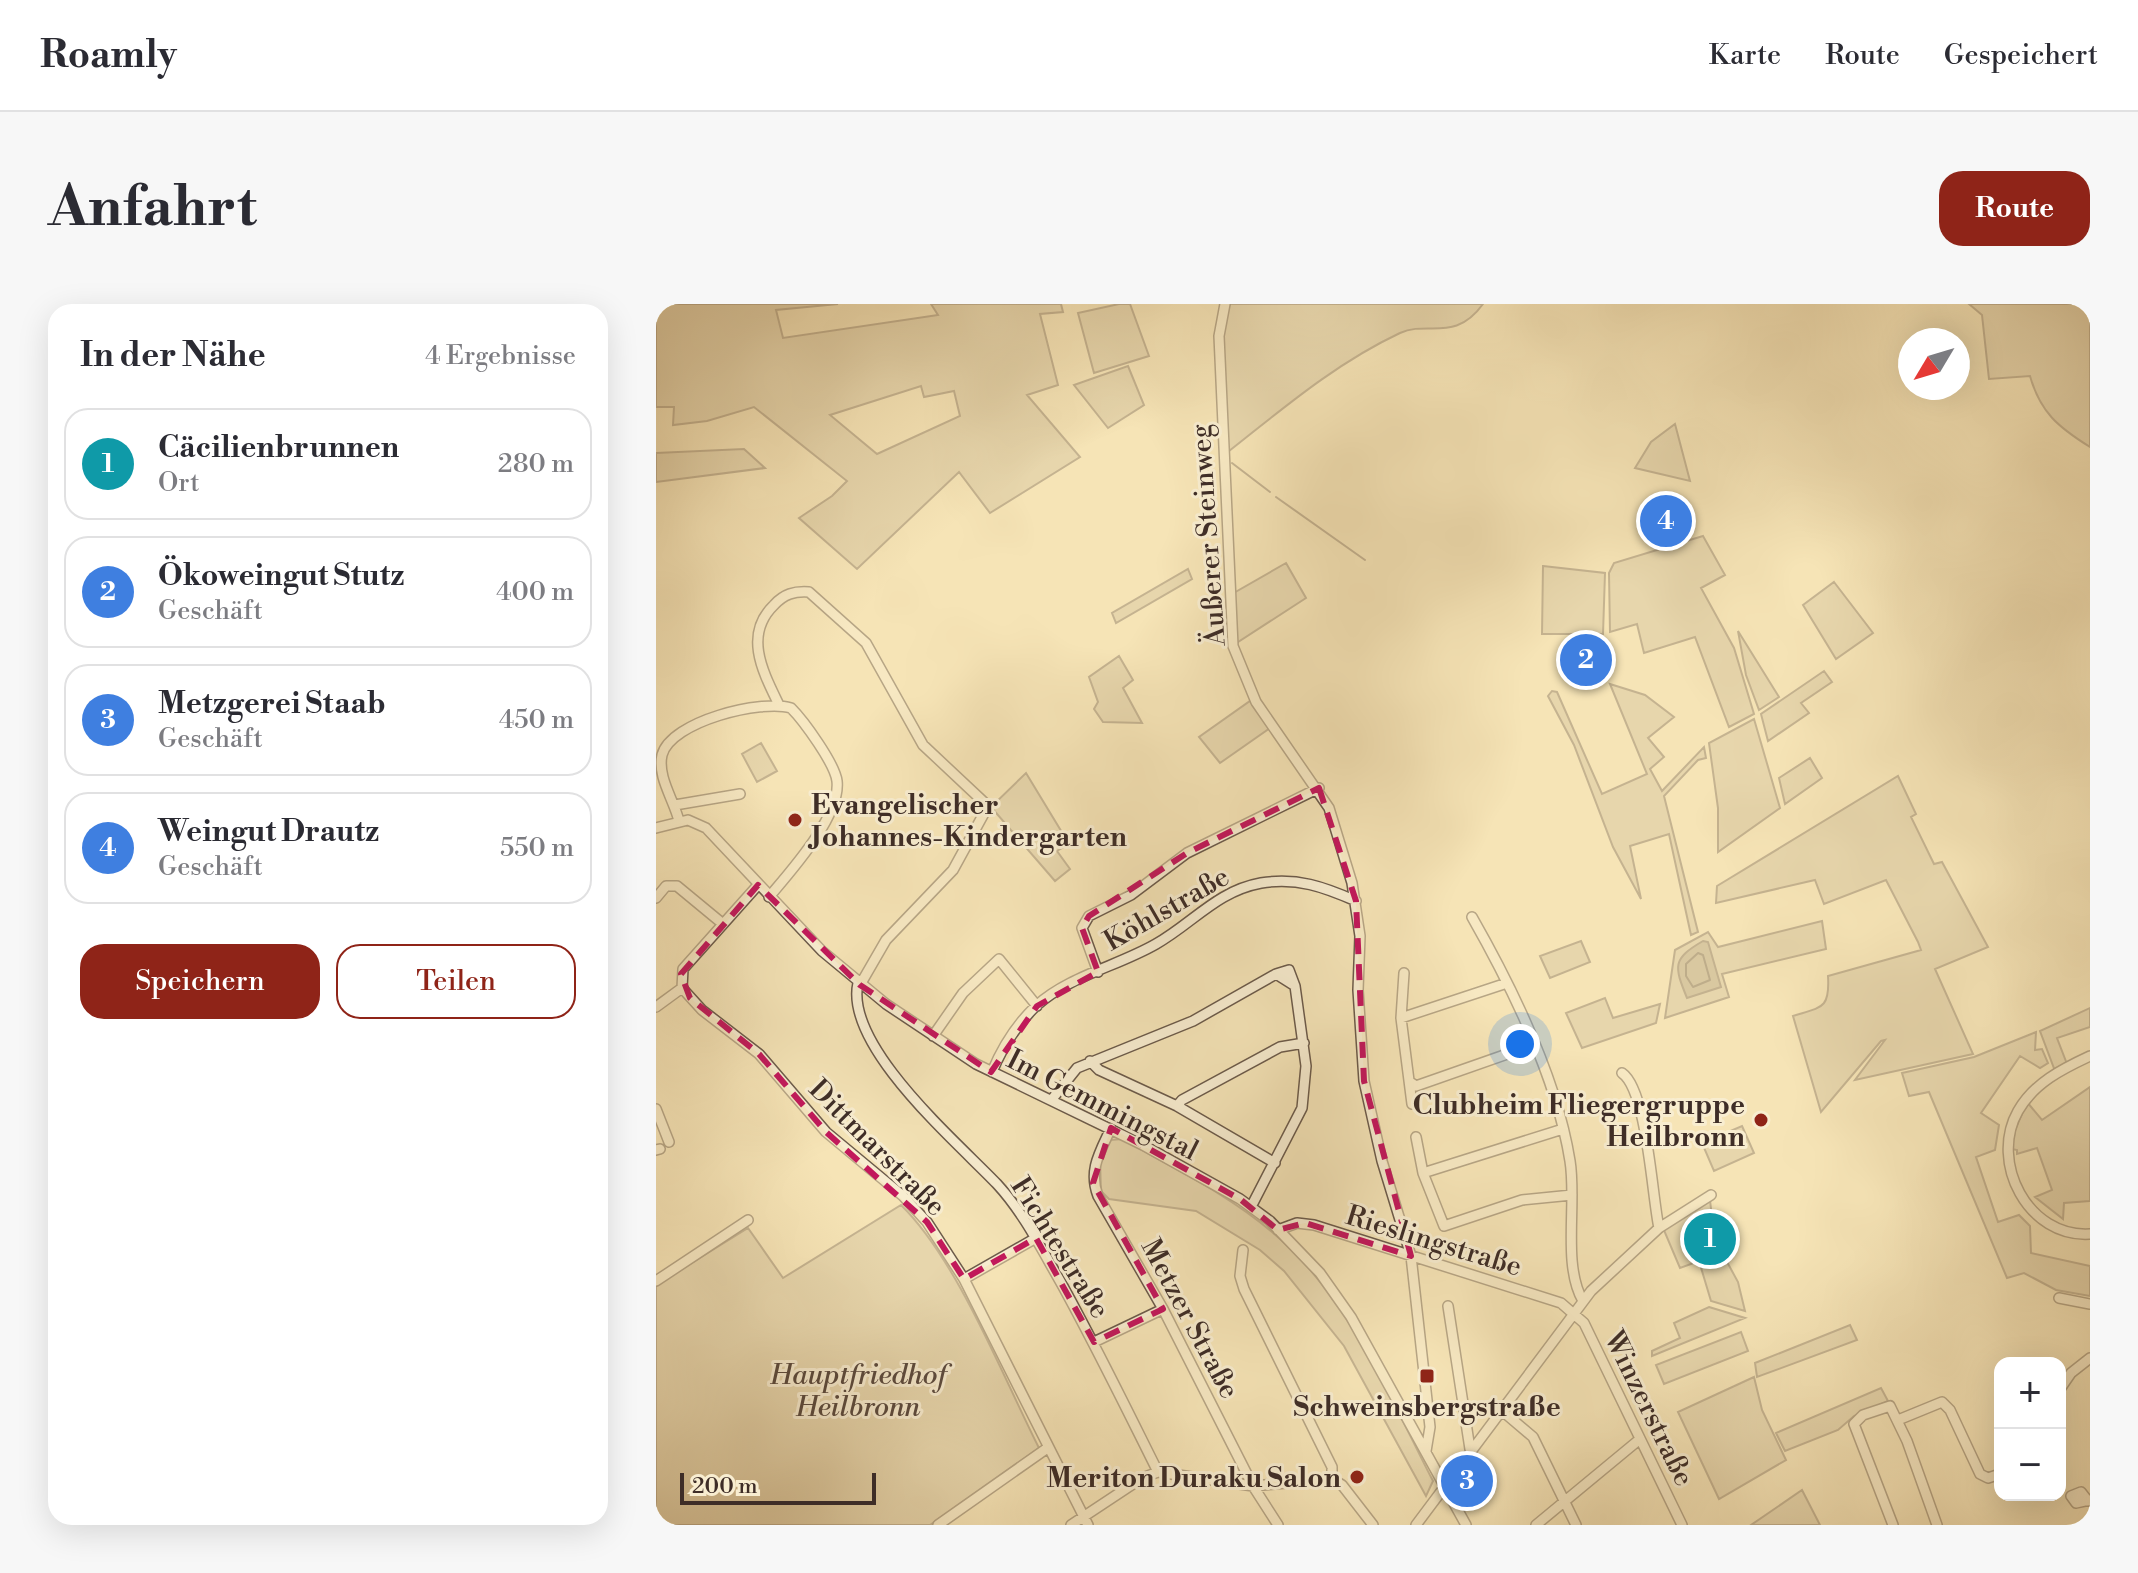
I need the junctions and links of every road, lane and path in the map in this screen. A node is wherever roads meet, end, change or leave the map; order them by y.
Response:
1 (1225, 304) edge
2 (779, 705) junction
3 (1319, 788) junction
4 (740, 794) dead end
5 (675, 805) junction
6 (679, 821) junction
7 (656, 828) edge
8 (758, 885) junction
9 (769, 897) junction
10 (656, 898) edge
11 (1356, 901) junction
12 (1472, 917) dead end
13 (723, 924) junction
14 (1098, 972) junction
15 (1404, 973) dead end
16 (1507, 983) junction
17 (859, 984) junction
18 (682, 988) junction
19 (1037, 1006) junction
20 (656, 1007) edge
21 (1401, 1018) junction
22 (933, 1036) junction
23 (1304, 1043) junction
24 (1533, 1045) junction
25 (2090, 1056) edge
26 (1090, 1061) junction
27 (992, 1072) junction
28 (1622, 1073) dead end
29 (1410, 1082) junction
30 (1053, 1098) junction
31 (1412, 1104) dead end
32 (1177, 1106) junction
33 (656, 1109) edge
34 (1111, 1128) junction
35 (1563, 1129) junction
36 (1416, 1137) dead end
37 (661, 1147) edge
38 (1275, 1163) junction
39 (1423, 1173) junction
40 (1572, 1195) junction
41 (1711, 1195) dead end
42 (1251, 1207) junction
43 (748, 1220) dead end
44 (1659, 1228) junction
45 (1278, 1230) junction
46 (2090, 1234) edge
47 (1036, 1238) junction
48 (1243, 1250) dead end
49 (1411, 1256) junction
50 (964, 1279) junction
51 (656, 1281) edge
52 (2059, 1298) dead end
53 (1583, 1301) junction
54 (2090, 1304) edge
55 (1448, 1306) dead end
56 (1163, 1309) junction
57 (1574, 1313) junction
58 (1094, 1342) junction
59 (2090, 1358) edge
60 (2066, 1380) edge
61 (1500, 1409) junction
62 (1898, 1420) junction
63 (1640, 1439) junction
64 (1046, 1449) junction
65 (1470, 1449) junction
66 (1426, 1451) junction
67 (1158, 1472) junction
68 (1994, 1476) edge
69 (1332, 1479) junction
70 (1445, 1484) junction
71 (1253, 1486) junction
72 (1565, 1501) junction
73 (1085, 1521) edge
74 (938, 1525) edge
75 (1071, 1525) edge
76 (1278, 1525) edge
77 (1373, 1525) edge
78 (1416, 1525) edge
79 (1466, 1525) edge
80 (1536, 1525) edge
81 (1576, 1525) edge
82 (1682, 1525) edge
83 (1893, 1525) edge
84 (1937, 1525) edge

1 - 3 street, Äußerer Steinweg
2 - 5 street
2 - 9 street
2 - 17 street
3 - 11 street
3 - 14 street
4 - 5 street
5 - 6 street
6 - 7 street
6 - 8 street, Im Gemmingstal
8 - 9 street, Im Gemmingstal
8 - 13 street
9 - 17 street, Im Gemmingstal
10 - 13 street
11 - 14 street, Köhlstraße
11 - 49 street
12 - 16 street
13 - 18 street
14 - 19 street, Köhlstraße
15 - 21 street
16 - 21 street
16 - 24 street
17 - 22 street, Im Gemmingstal
17 - 47 street, Fichtestraße
18 - 20 street
18 - 50 street, Dittmarstraße
19 - 22 street
19 - 27 street, Köhlstraße
21 - 29 street
22 - 27 street, Im Gemmingstal
23 - 26 street
23 - 32 street
23 - 38 street
24 - 29 street
24 - 35 street
25 - 46 street
26 - 30 street
26 - 32 street
27 - 30 street, Im Gemmingstal
28 - 44 street
29 - 31 street
30 - 34 street, Im Gemmingstal
32 - 38 street
33 - 37 street
34 - 42 street, Im Gemmingstal
34 - 56 street, Metzer Straße
35 - 39 street
35 - 40 street
36 - 39 street
38 - 42 street
39 - 40 street
40 - 53 street
41 - 44 street
42 - 45 street, Im Gemmingstal
43 - 51 street
44 - 53 street
45 - 49 street, Rieslingstraße
45 - 66 street, Im Gemmingstal
47 - 50 street
47 - 58 street, Fichtestraße
48 - 69 street
49 - 57 street, Rieslingstraße
49 - 66 street
50 - 64 street, Dittmarstraße
52 - 54 street
53 - 57 street
55 - 65 street
56 - 58 street
56 - 71 street, Metzer Straße
57 - 61 street
57 - 63 street, Winzerstraße
58 - 67 street, Fichtestraße
59 - 60 street
61 - 65 street
61 - 72 street
62 - 68 street
62 - 83 street
62 - 84 street
63 - 72 street
63 - 82 street, Winzerstraße
64 - 73 street, Dittmarstraße
64 - 74 street
65 - 70 street
66 - 70 street, Im Gemmingstal
67 - 71 street
67 - 73 street
69 - 71 street
69 - 77 street
70 - 78 street
70 - 79 street, Im Gemmingstal
71 - 76 street, Metzer Straße
72 - 80 street
72 - 81 street
73 - 75 street

